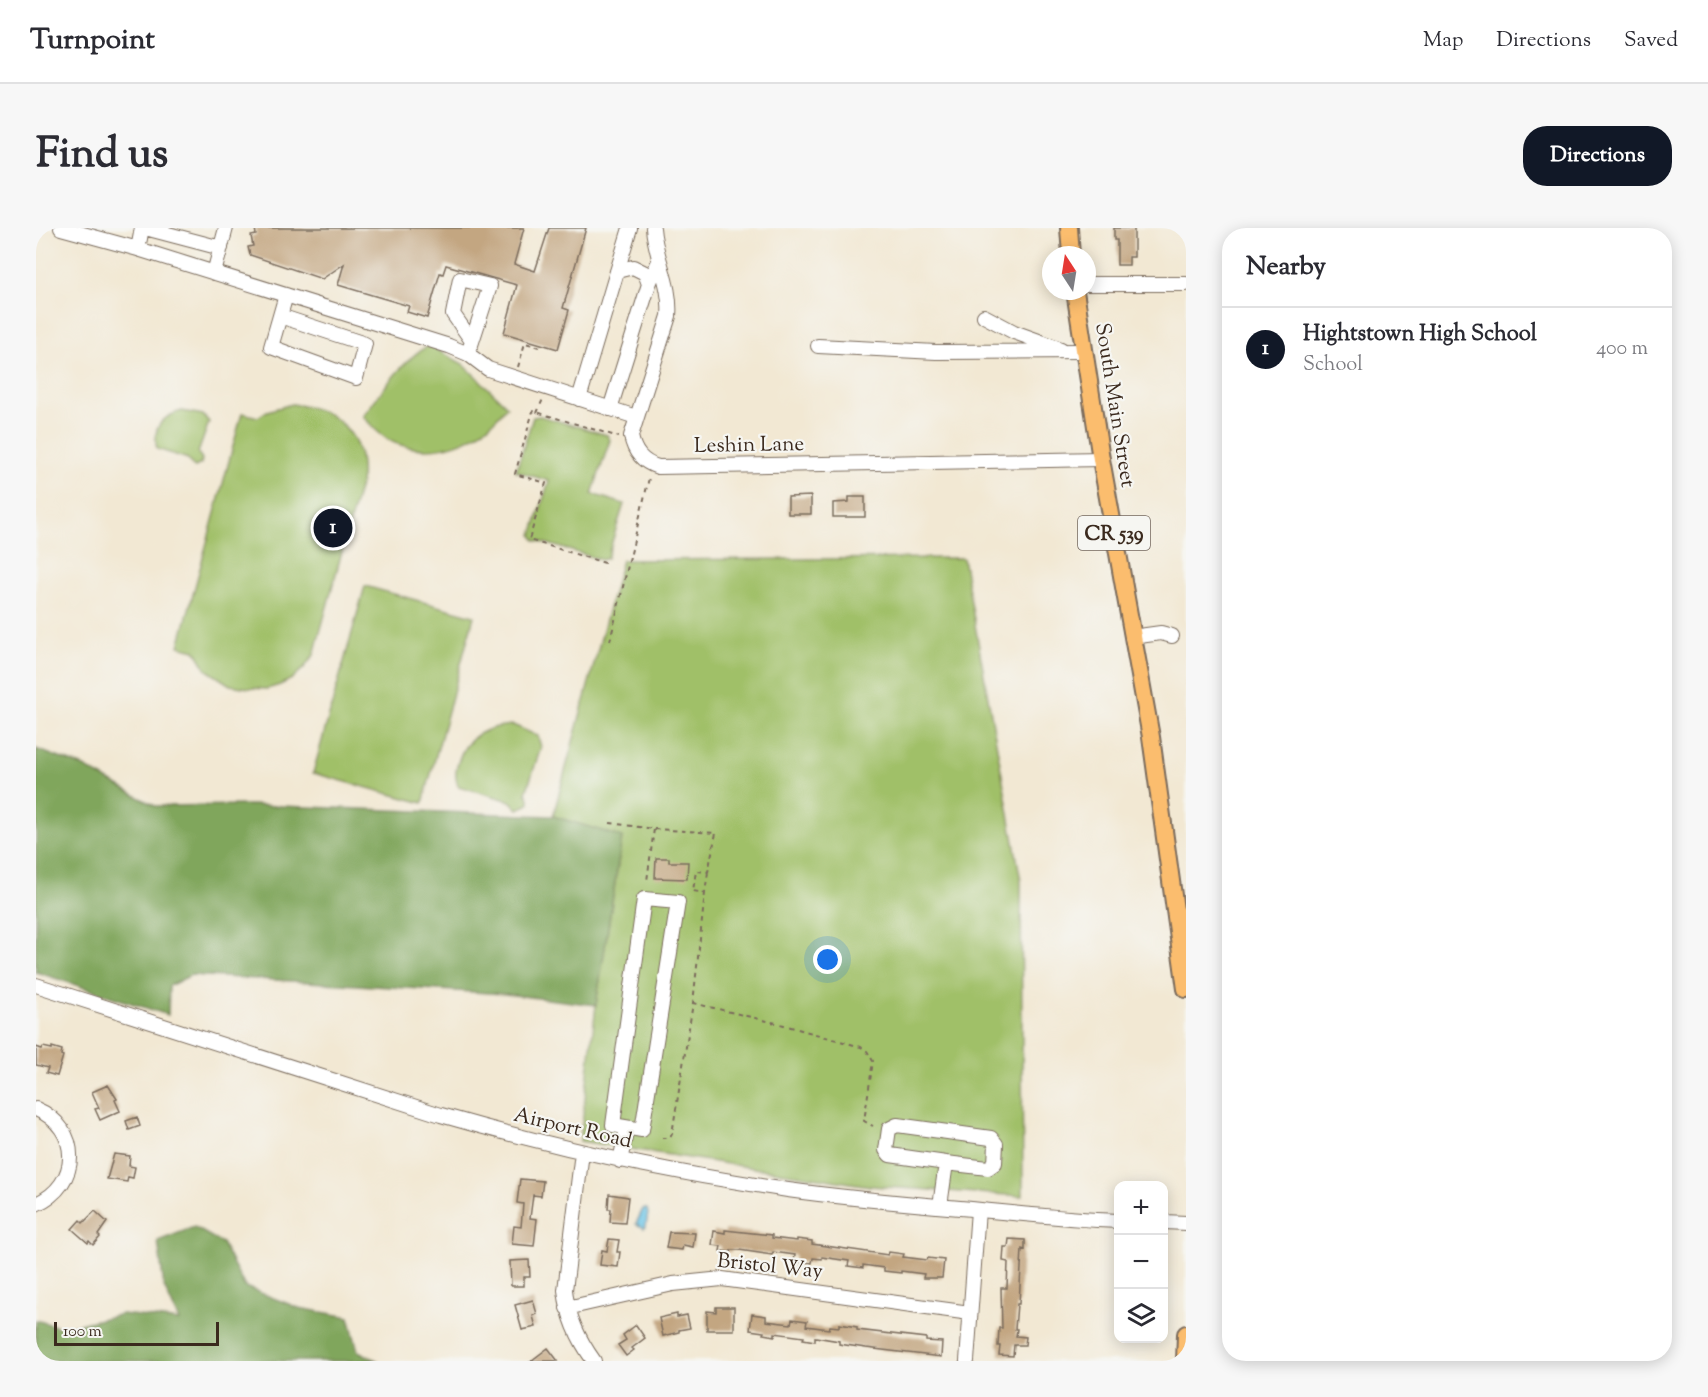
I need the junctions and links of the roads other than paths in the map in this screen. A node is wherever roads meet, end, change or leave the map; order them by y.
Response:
1 (61, 228) edge
2 (144, 228) edge
3 (226, 228) edge
4 (630, 228) edge
5 (653, 228) edge
6 (1069, 228) edge
7 (103, 233) edge
8 (1070, 246) edge
9 (221, 248) junction
10 (138, 249) junction
11 (659, 261) junction
12 (617, 271) junction
13 (214, 273) junction
14 (649, 284) junction
15 (1096, 284) edge
16 (1186, 284) edge
17 (286, 295) junction
18 (1075, 300) edge
19 (280, 316) junction
20 (984, 316) dead end
21 (818, 346) dead end
22 (1076, 351) junction
23 (579, 399) junction
24 (610, 409) junction
25 (636, 417) junction
26 (1101, 459) junction
27 (1172, 636) dead end
28 (1132, 637) junction
29 (36, 985) edge
30 (1186, 989) edge
31 (36, 1109) edge
32 (620, 1127) junction
33 (582, 1152) junction
34 (620, 1161) junction
35 (946, 1163) junction
36 (36, 1204) edge
37 (940, 1206) junction
38 (978, 1210) junction
39 (1114, 1221) edge
40 (1168, 1222) edge
41 (1186, 1223) edge
42 (567, 1308) junction
43 (970, 1312) junction
44 (1186, 1334) edge
45 (594, 1361) edge
46 (967, 1361) edge
47 (1185, 1361) edge

1 - 7 street
2 - 9 street
2 - 10 street
3 - 9 street
4 - 12 street
5 - 11 street, Leshin Lane
6 - 8 main road
7 - 10 street
9 - 13 street
10 - 13 street
11 - 14 street
11 - 25 street, Leshin Lane
12 - 14 street
12 - 23 street
13 - 17 street
14 - 24 street
15 - 16 street
17 - 19 street
17 - 23 street
18 - 22 main road, South Main Street / CR 539
19 - 19 street
20 - 22 street
21 - 22 street
22 - 26 main road, South Main Street / CR 539
23 - 24 street
24 - 25 street
25 - 26 street, Leshin Lane
26 - 28 main road, South Main Street / CR 539
27 - 28 street
28 - 30 main road, South Main Street / CR 539
29 - 33 street, Airport Road
31 - 36 street
32 - 32 street
32 - 34 street
33 - 34 street, Airport Road
33 - 42 street
34 - 37 street, Airport Road
35 - 35 street
35 - 37 street
37 - 38 street, Airport Road
38 - 39 street, Airport Road
38 - 43 street
40 - 41 street
42 - 43 street, Bristol Way
42 - 45 street
43 - 46 street
44 - 47 main road

